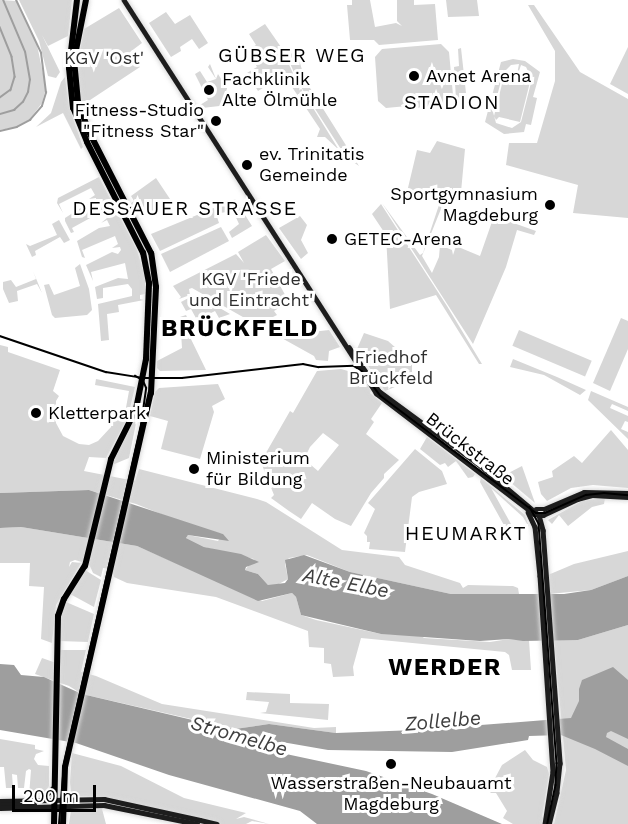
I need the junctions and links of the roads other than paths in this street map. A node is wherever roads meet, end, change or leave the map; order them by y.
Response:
1 (77, 0) edge
2 (87, 0) edge
3 (124, 0) edge
4 (387, 399) junction
5 (628, 493) edge
6 (628, 497) edge
7 (533, 508) junction
8 (526, 510) junction
9 (548, 510) junction
10 (539, 515) junction
11 (535, 527) junction
12 (543, 530) junction
13 (550, 680) junction
14 (551, 699) junction
15 (64, 781) junction
16 (55, 784) junction
17 (78, 799) junction
18 (40, 801) junction
19 (63, 803) junction
20 (34, 804) tunnel mouth
21 (55, 804) junction
22 (0, 805) edge
23 (129, 808) tunnel mouth
24 (547, 822) edge
25 (199, 823) edge
26 (54, 824) edge
27 (63, 824) edge
28 (217, 824) edge

1 - 16 main road
2 - 15 main road
3 - 4 main road
4 - 7 main road, Brückstraße
4 - 8 main road, Brückstraße
5 - 9 main road
6 - 9 main road
7 - 9 main road
7 - 10 main road, Brückstraße
8 - 10 main road, Brückstraße
8 - 11 main road
9 - 10 main road
9 - 12 main road
10 - 11 main road
10 - 12 main road
11 - 13 main road
12 - 13 main road
13 - 14 main road
14 - 24 main road
14 - 24 main road
15 - 17 main road
15 - 19 main road
16 - 18 main road
16 - 21 main road
17 - 19 main road
17 - 25 main road
18 - 21 main road
18 - 22 main road
19 - 21 main road
19 - 25 main road
19 - 27 main road
20 - 22 main road
21 - 22 main road
21 - 26 main road
23 - 25 main road
25 - 28 main road

